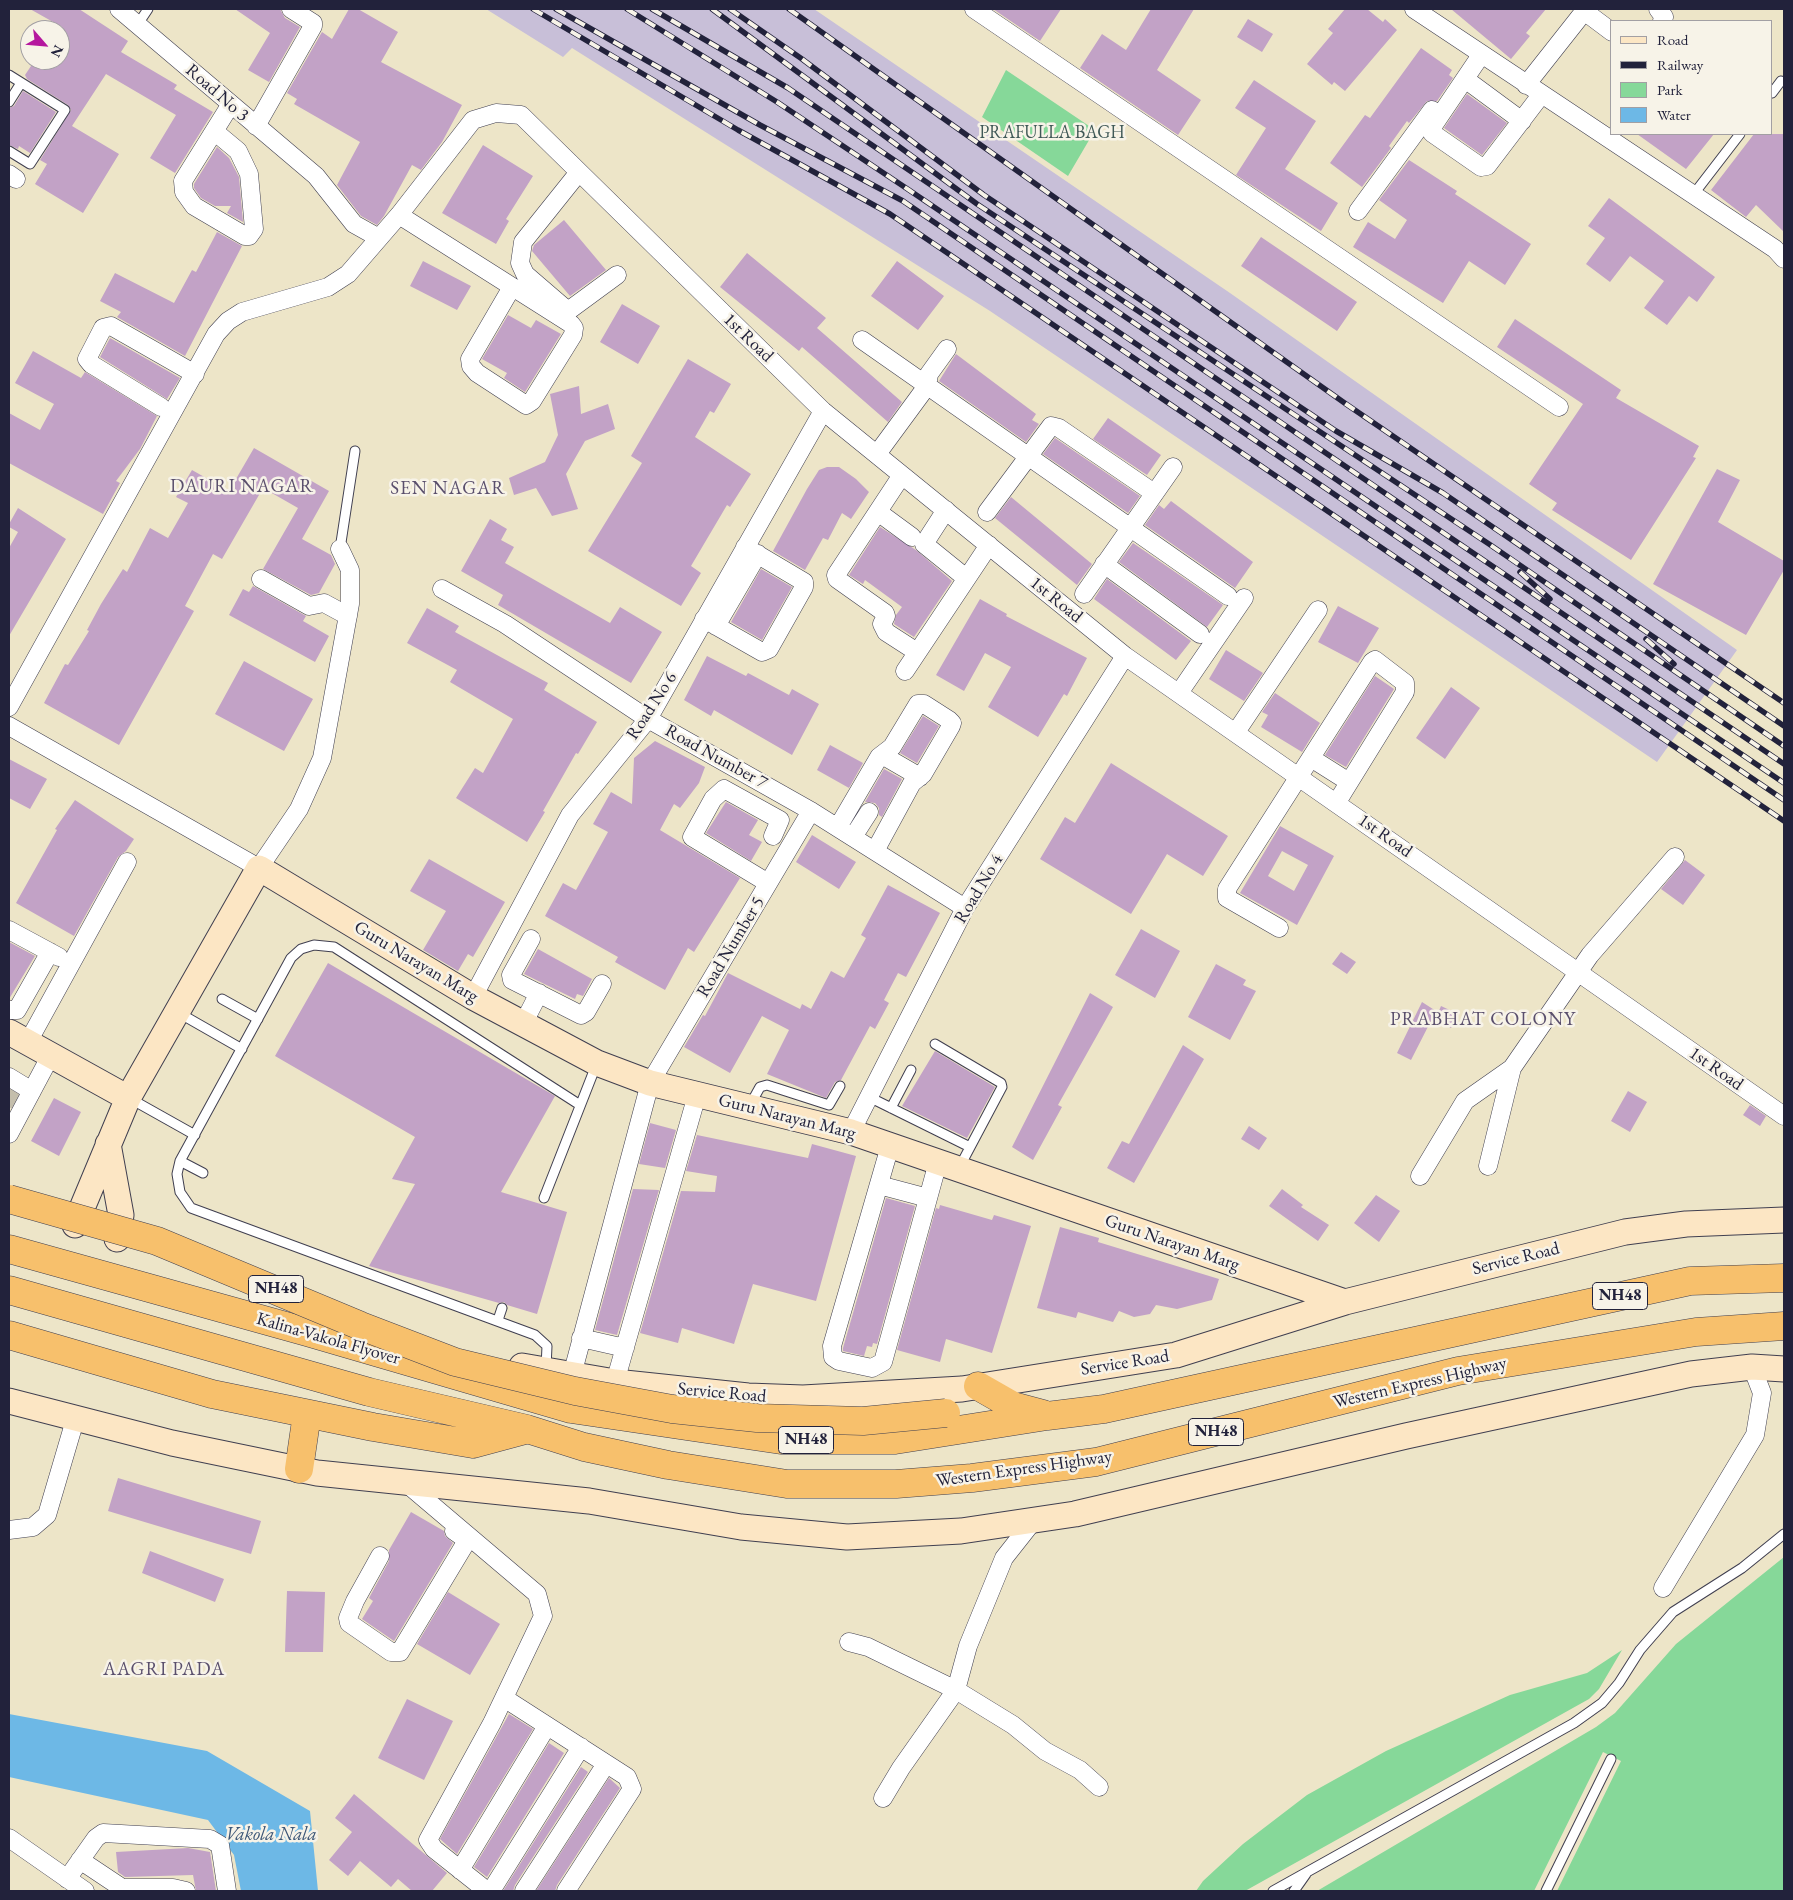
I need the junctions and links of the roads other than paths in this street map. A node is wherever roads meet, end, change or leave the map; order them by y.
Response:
1 (119, 9) edge
2 (148, 9) edge
3 (291, 9) edge
4 (974, 9) edge
5 (1414, 9) edge
6 (1658, 9) edge
7 (1585, 10) edge
8 (1662, 20) edge
9 (138, 24) junction
10 (1610, 30) edge
11 (1478, 53) junction
12 (9, 75) edge
13 (1465, 78) junction
14 (1781, 81) dead end
15 (21, 83) junction
16 (1526, 85) junction
17 (1773, 92) edge
18 (1541, 95) junction
19 (9, 102) edge
20 (230, 104) junction
21 (1522, 121) junction
22 (256, 126) junction
23 (214, 131) junction
24 (1739, 135) edge
25 (9, 151) edge
26 (579, 172) junction
27 (1693, 195) junction
28 (1358, 211) dead end
29 (399, 215) junction
30 (379, 238) junction
31 (1784, 259) edge
32 (617, 275) dead end
33 (512, 287) junction
34 (862, 340) dead end
35 (947, 349) dead end
36 (195, 374) junction
37 (927, 386) junction
38 (161, 407) dead end
39 (1559, 407) dead end
40 (823, 411) junction
41 (355, 451) dead end
42 (877, 454) junction
43 (1027, 456) junction
44 (1173, 467) dead end
45 (902, 475) junction
46 (1154, 493) junction
47 (946, 510) junction
48 (878, 512) junction
49 (986, 512) dead end
50 (1130, 528) junction
51 (912, 537) dead end
52 (989, 545) junction
53 (340, 549) joint
54 (751, 550) junction
55 (1104, 564) junction
56 (966, 578) junction
57 (261, 579) dead end
58 (442, 589) dead end
59 (1084, 594) dead end
60 (1318, 610) dead end
61 (348, 616) junction
62 (710, 623) junction
63 (1200, 634) dead end
64 (917, 652) junction
65 (1125, 656) junction
66 (905, 671) dead end
67 (1179, 693) junction
68 (9, 707) edge
69 (648, 719) junction
70 (9, 726) edge
71 (1236, 732) junction
72 (882, 755) junction
73 (1311, 758) junction
74 (739, 769) junction
75 (920, 777) junction
76 (1300, 777) junction
77 (1349, 782) junction
78 (728, 790) junction
79 (1337, 802) junction
80 (811, 811) junction
81 (869, 812) dead end
82 (780, 820) junction
83 (838, 827) junction
84 (773, 836) dead end
85 (853, 837) junction
86 (875, 851) junction
87 (1675, 857) dead end
88 (127, 862) dead end
89 (259, 868) junction
90 (768, 883) junction
91 (965, 908) junction
92 (510, 928) junction
93 (1279, 928) dead end
94 (9, 930) edge
95 (50, 952) junction
96 (71, 964) junction
97 (1576, 972) junction
98 (602, 984) dead end
99 (539, 993) junction
100 (473, 997) junction
101 (222, 999) dead end
102 (9, 1010) edge
103 (177, 1012) junction
104 (258, 1019) junction
105 (524, 1024) junction
106 (18, 1037) edge
107 (935, 1044) dead end
108 (242, 1048) junction
109 (51, 1055) junction
110 (597, 1063) junction
111 (1512, 1068) junction
112 (911, 1070) dead end
113 (650, 1083) junction
114 (20, 1086) edge
115 (840, 1086) dead end
116 (697, 1095) junction
117 (869, 1097) junction
118 (128, 1098) junction
119 (580, 1105) junction
120 (786, 1105) junction
121 (891, 1108) junction
122 (1784, 1116) edge
123 (851, 1132) junction
124 (9, 1134) edge
125 (194, 1135) junction
126 (108, 1144) junction
127 (890, 1146) junction
128 (970, 1147) junction
129 (180, 1161) junction
130 (948, 1166) junction
131 (1488, 1166) dead end
132 (203, 1173) dead end
133 (1420, 1176) dead end
134 (878, 1185) junction
135 (9, 1198) edge
136 (544, 1198) dead end
137 (928, 1198) junction
138 (9, 1209) edge
139 (1784, 1220) edge
140 (75, 1225) junction
141 (117, 1239) junction
142 (9, 1249) edge
143 (1784, 1278) edge
144 (9, 1290) edge
145 (1345, 1302) junction
146 (502, 1308) dead end
147 (498, 1320) junction
148 (1784, 1326) edge
149 (9, 1335) edge
150 (581, 1338) junction
151 (625, 1348) junction
152 (453, 1352) junction
153 (1752, 1367) junction
154 (1784, 1369) edge
155 (546, 1370) junction
156 (572, 1375) junction
157 (615, 1382) junction
158 (978, 1386) junction
159 (532, 1399) junction
160 (9, 1401) edge
161 (307, 1414) junction
162 (1047, 1416) junction
163 (75, 1420) junction
164 (982, 1427) junction
165 (527, 1430) junction
166 (299, 1469) junction
167 (406, 1483) junction
168 (1034, 1520) junction
169 (455, 1524) junction
170 (9, 1530) edge
171 (1784, 1534) edge
172 (380, 1556) dead end
173 (1663, 1588) dead end
174 (849, 1642) dead end
175 (956, 1690) junction
176 (504, 1698) junction
177 (547, 1726) junction
178 (581, 1748) junction
179 (1611, 1759) dead end
180 (606, 1764) junction
181 (1100, 1787) dead end
182 (883, 1798) dead end
183 (9, 1838) edge
184 (80, 1860) junction
185 (460, 1870) junction
186 (1308, 1872) junction
187 (67, 1878) junction
188 (86, 1891) edge
189 (186, 1891) edge
190 (227, 1891) edge
191 (486, 1891) edge
192 (491, 1891) edge
193 (524, 1891) edge
194 (566, 1891) edge
195 (1273, 1891) edge
196 (1294, 1891) edge
197 (1546, 1891) edge

1 - 9 street, Road No 3
2 - 9 lane
3 - 22 street
4 - 39 street
5 - 11 street
6 - 8 street
7 - 10 street
7 - 16 street
9 - 20 street, Road No 3
11 - 13 street
11 - 16 street
11 - 28 street
12 - 15 lane
13 - 21 street
13 - 21 street
14 - 17 lane
15 - 19 lane
15 - 25 lane
16 - 18 street
18 - 21 street
18 - 27 street
20 - 22 street, Road No 3
20 - 23 street
22 - 30 street, Road No 3
23 - 23 street
24 - 27 lane
26 - 29 street, 1st Road
26 - 32 street
26 - 40 street, 1st Road
27 - 31 street
29 - 30 street, 1st Road
29 - 33 street
30 - 36 street, 1st Road
33 - 33 street
34 - 37 street
35 - 37 street
36 - 38 street
36 - 68 street, 1st Road
37 - 42 street
37 - 43 street
40 - 42 street, 1st Road
40 - 54 street, Road No 6
41 - 53 lane
42 - 45 street, 1st Road
43 - 46 street
43 - 49 street
43 - 50 street
44 - 46 street
45 - 47 street, 1st Road
45 - 48 street
46 - 50 street
47 - 52 street, 1st Road
47 - 56 street
48 - 51 street
48 - 64 street
50 - 55 street
50 - 67 street
52 - 56 street
52 - 65 street, 1st Road
53 - 61 street
54 - 62 street, Road No 6
54 - 62 street
55 - 59 street
55 - 63 street
56 - 64 street
57 - 61 street
58 - 69 street, Road Number 7
60 - 71 street
61 - 89 street
62 - 69 street, Road No 6
64 - 66 street
65 - 67 street, 1st Road
65 - 91 street, Road No 4
67 - 71 street, 1st Road
69 - 74 street, Road Number 7
69 - 92 street, Road No 6
70 - 89 street, Guru Narayan Marg
71 - 76 street, 1st Road
72 - 75 street
72 - 75 street
72 - 83 street
73 - 76 street
73 - 77 street
73 - 77 street
74 - 78 street
74 - 80 street, Road Number 7
75 - 86 street
76 - 79 street, 1st Road
76 - 93 street
77 - 79 street
78 - 82 street
78 - 90 street
79 - 97 street, 1st Road
80 - 82 street
80 - 83 street, Road Number 7
80 - 90 street, Road Number 5
81 - 85 street
82 - 84 street
83 - 85 street, Road Number 7
85 - 86 street, Road Number 7
86 - 91 street, Road Number 7
87 - 97 street
88 - 96 street
89 - 100 street, Guru Narayan Marg
89 - 103 street
90 - 113 street, Road Number 5
91 - 117 street, Road No 4
92 - 99 street
92 - 100 street, Road No 6
94 - 95 street
95 - 96 street
95 - 102 street
96 - 106 street
97 - 111 street
97 - 122 street, 1st Road
98 - 99 street
99 - 105 street
100 - 105 street, Guru Narayan Marg
101 - 104 lane
103 - 108 lane
103 - 118 street
104 - 108 lane
104 - 119 lane
105 - 110 street, Guru Narayan Marg
106 - 109 street
107 - 128 lane
108 - 125 lane
109 - 114 street
109 - 118 street
110 - 113 street, Guru Narayan Marg
110 - 119 lane
111 - 131 street
111 - 133 street
112 - 121 lane
113 - 116 street, Guru Narayan Marg
113 - 150 street, Road Number 5
114 - 124 street
115 - 120 lane
116 - 120 street, Guru Narayan Marg
116 - 151 street
117 - 121 lane
117 - 123 street, Road No 4
118 - 125 lane
118 - 126 street
119 - 136 lane
120 - 123 street, Guru Narayan Marg
121 - 128 lane
123 - 127 street, Guru Narayan Marg
125 - 129 lane
126 - 140 street
126 - 141 street
127 - 130 street, Guru Narayan Marg
127 - 134 street
128 - 130 lane
129 - 132 lane
129 - 147 lane
130 - 137 street
130 - 145 street, Guru Narayan Marg
134 - 137 street
134 - 137 street
135 - 164 highway, bridge
138 - 140 highway, NH48
139 - 145 street, Service Road
140 - 141 highway, NH48
141 - 152 highway, NH48
142 - 159 highway, Kalina-Vakola Flyover / NH48
143 - 162 highway, NH48
144 - 165 highway, NH48
145 - 158 street, Service Road
146 - 147 lane
147 - 155 lane
148 - 165 highway, Western Express Highway / NH48
149 - 161 highway
150 - 151 street
150 - 156 street, Road Number 5
151 - 157 street
152 - 155 street, Service Road
152 - 159 highway, NH48
153 - 154 street
153 - 168 street
153 - 173 street
155 - 156 street, Service Road
156 - 157 street, Service Road
157 - 158 street, Service Road
158 - 162 highway
159 - 164 highway, NH48
160 - 163 street
161 - 165 highway
161 - 166 highway
162 - 164 highway, NH48
163 - 166 street
163 - 170 street
166 - 167 street
167 - 168 street
167 - 169 street
168 - 175 street
169 - 172 street
169 - 176 street
171 - 186 lane
174 - 175 street
175 - 181 street
175 - 182 street
176 - 177 street
176 - 185 street
177 - 178 street
177 - 185 street
178 - 180 street
178 - 192 street
179 - 197 lane
180 - 193 street
180 - 194 street
183 - 187 street
184 - 187 street
184 - 189 street
184 - 190 street
185 - 191 street
186 - 195 lane
186 - 196 lane
187 - 188 street

